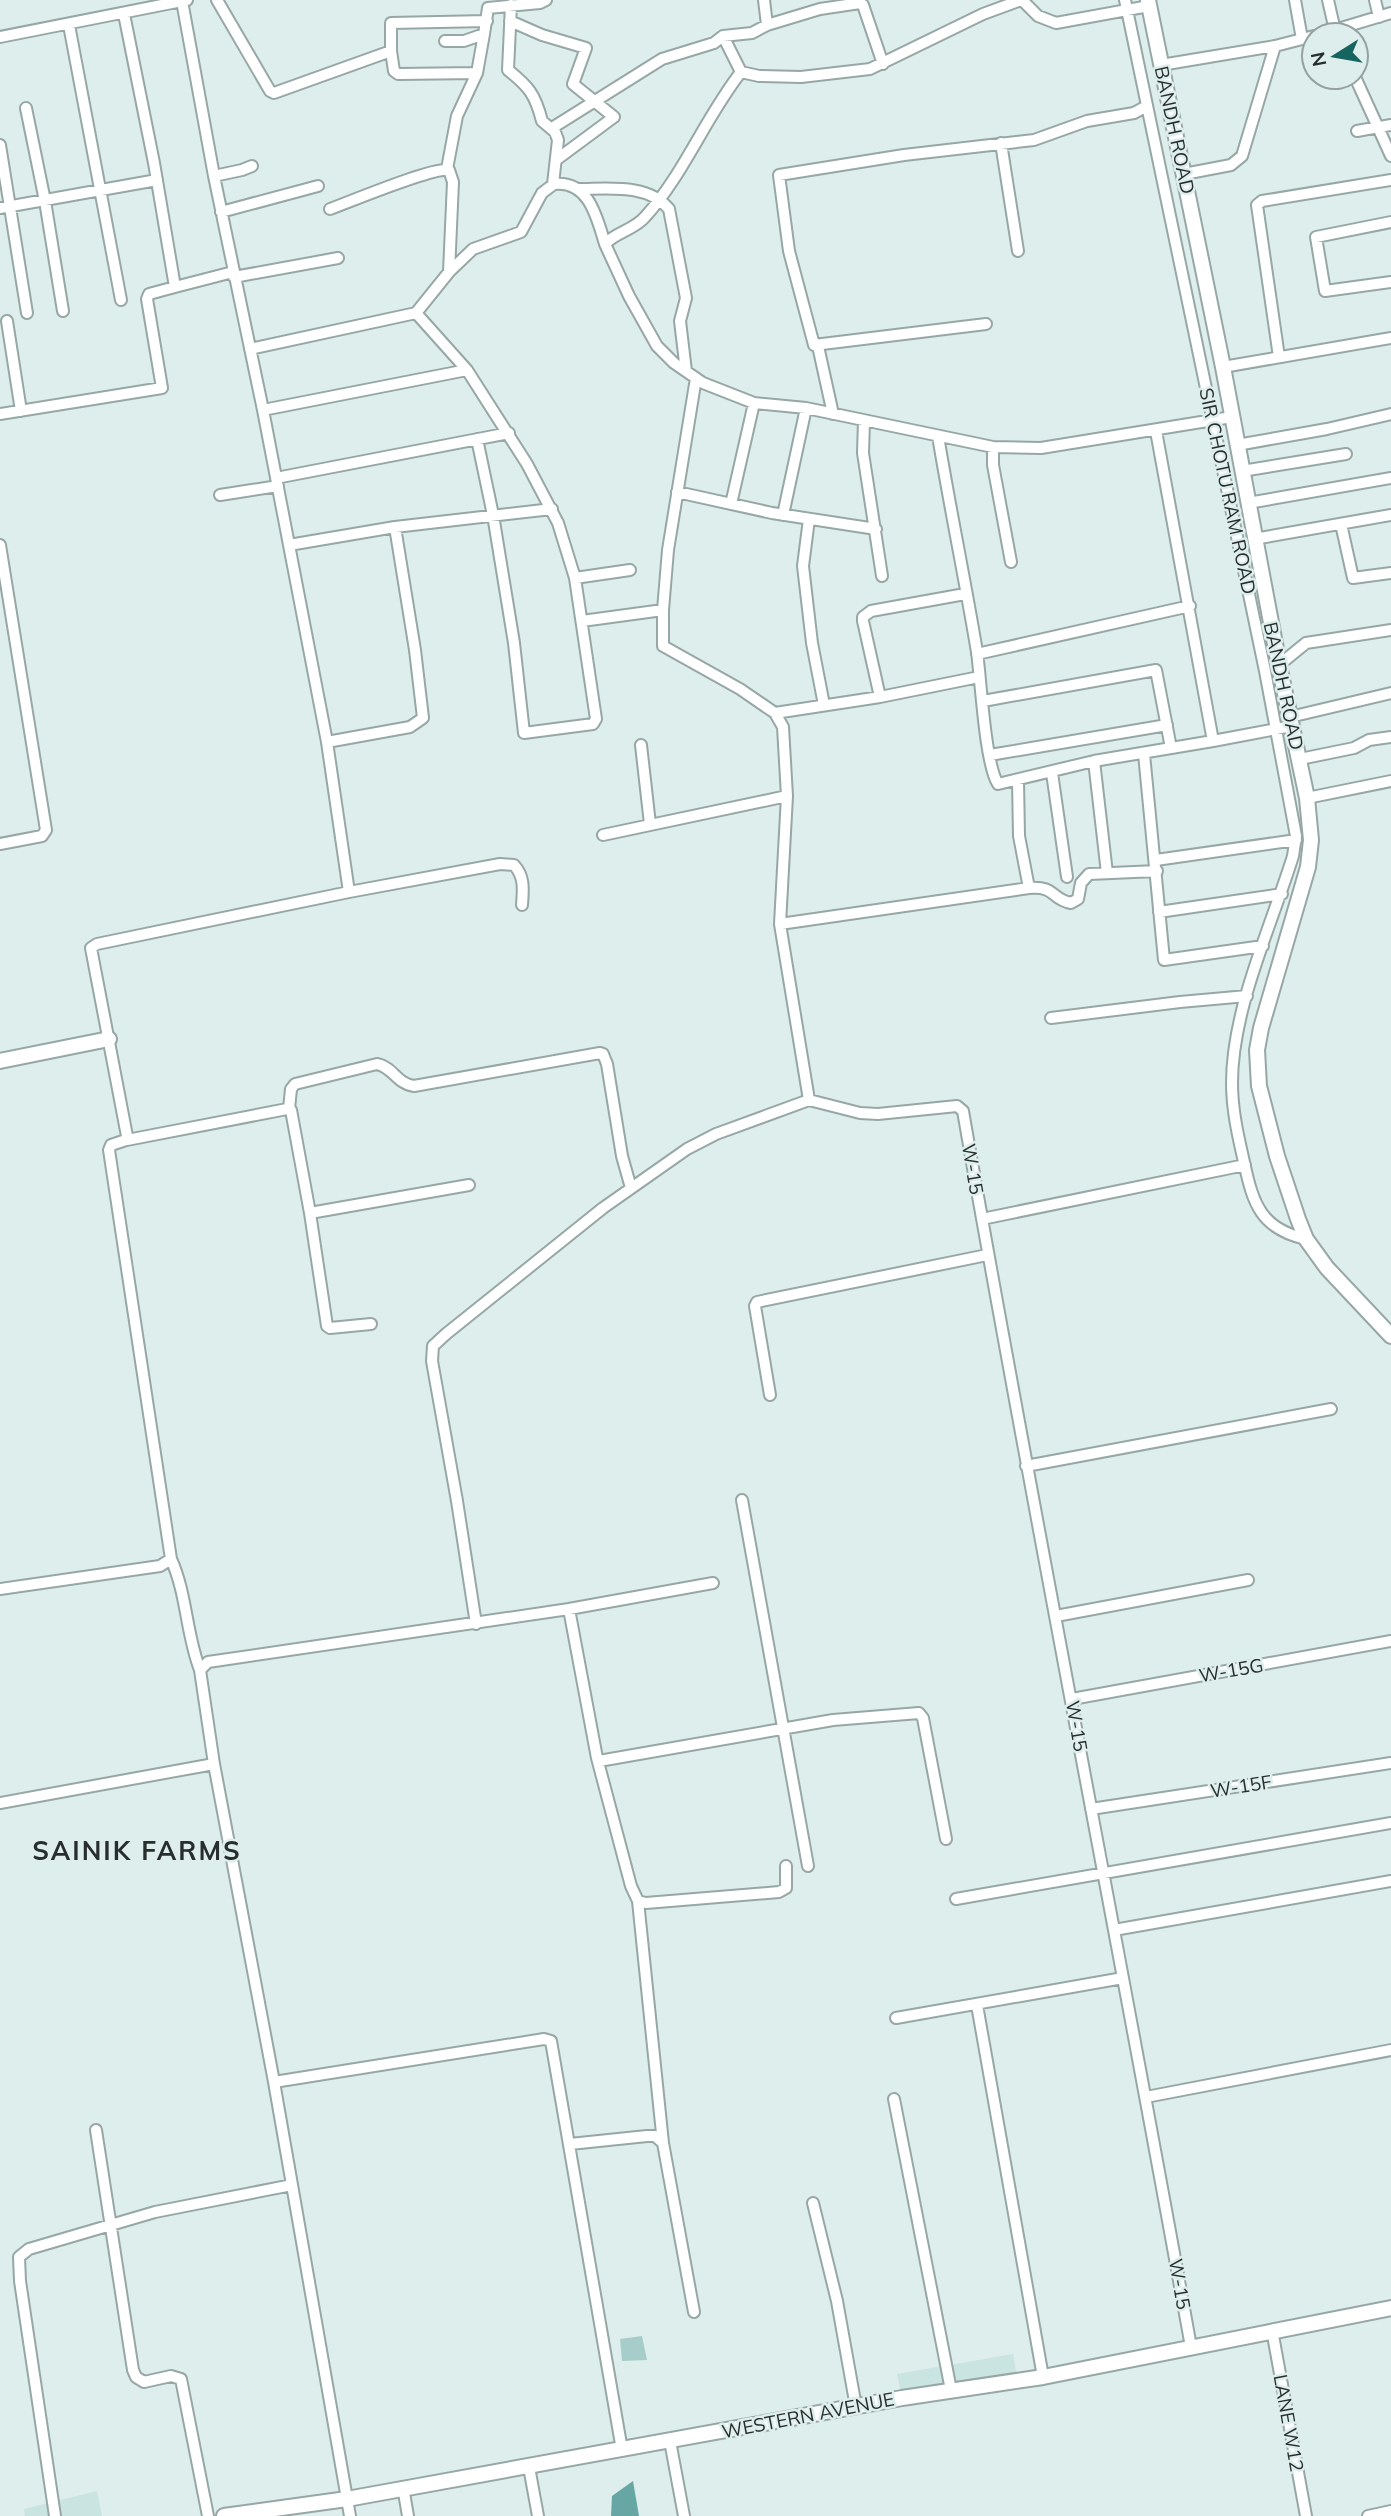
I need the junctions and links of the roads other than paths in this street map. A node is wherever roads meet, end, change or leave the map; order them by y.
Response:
1 (217, 0) edge
2 (546, 0) edge
3 (764, 0) edge
4 (1021, 0) edge
5 (1295, 0) edge
6 (1328, 0) edge
7 (1375, 0) edge
8 (185, 1) edge
9 (1148, 3) edge
10 (487, 4) edge
11 (511, 5) junction
12 (1126, 6) edge
13 (1391, 13) edge
14 (124, 14) junction
15 (1379, 17) junction
16 (510, 21) junction
17 (1332, 21) edge
18 (1368, 21) edge
19 (487, 22) junction
20 (69, 24) junction
21 (768, 25) junction
22 (1300, 29) edge
23 (484, 34) junction
24 (723, 36) junction
25 (0, 37) edge
26 (445, 41) dead end
27 (1300, 41) edge
28 (1275, 47) junction
29 (391, 51) junction
30 (883, 64) junction
31 (1161, 65) junction
32 (741, 72) junction
33 (477, 73) junction
34 (1361, 91) edge
35 (593, 101) junction
36 (1147, 106) junction
37 (26, 108) dead end
38 (1391, 125) edge
39 (1378, 127) junction
40 (552, 128) junction
41 (1357, 131) dead end
42 (1002, 144) junction
43 (0, 145) edge
44 (1178, 145) junction
45 (1156, 148) junction
46 (1391, 156) edge
47 (556, 160) junction
48 (252, 166) dead end
49 (447, 169) junction
50 (1184, 174) junction
51 (214, 176) junction
52 (157, 180) junction
53 (1391, 180) edge
54 (553, 184) junction
55 (318, 186) dead end
56 (102, 189) junction
57 (577, 190) junction
58 (660, 197) junction
59 (45, 201) junction
60 (5, 207) edge
61 (330, 209) dead end
62 (221, 212) junction
63 (1391, 222) edge
64 (605, 244) junction
65 (1018, 251) dead end
66 (338, 258) dead end
67 (449, 272) junction
68 (233, 274) junction
69 (1391, 282) edge
70 (175, 287) junction
71 (121, 300) dead end
72 (63, 311) dead end
73 (27, 313) dead end
74 (416, 313) junction
75 (7, 321) dead end
76 (986, 324) dead end
77 (1391, 338) edge
78 (818, 346) junction
79 (250, 349) junction
80 (1279, 357) junction
81 (1223, 368) junction
82 (467, 370) junction
83 (686, 371) junction
84 (696, 379) junction
85 (754, 403) junction
86 (806, 408) junction
87 (263, 410) junction
88 (21, 411) junction
89 (0, 414) edge
90 (833, 414) junction
91 (1391, 414) edge
92 (1232, 416) junction
93 (1213, 420) junction
94 (864, 421) junction
95 (1156, 431) junction
96 (509, 433) junction
97 (938, 436) junction
98 (477, 439) junction
99 (1237, 445) junction
100 (993, 447) junction
101 (1346, 454) dead end
102 (1242, 471) junction
103 (1391, 478) edge
104 (277, 482) junction
105 (677, 492) junction
106 (220, 495) dead end
107 (1248, 503) junction
108 (731, 505) junction
109 (552, 509) junction
110 (783, 515) junction
111 (1391, 515) edge
112 (493, 516) junction
113 (809, 519) junction
114 (1341, 524) junction
115 (395, 527) junction
116 (876, 529) junction
117 (1254, 539) junction
118 (0, 545) edge
119 (289, 545) junction
120 (1011, 562) dead end
121 (630, 570) dead end
122 (1391, 573) edge
123 (882, 576) dead end
124 (575, 578) junction
125 (965, 594) junction
126 (1190, 606) junction
127 (663, 610) junction
128 (582, 621) junction
129 (1391, 630) edge
130 (977, 654) junction
131 (1279, 665) junction
132 (979, 677) junction
133 (1391, 693) edge
134 (880, 697) junction
135 (983, 701) junction
136 (824, 705) junction
137 (775, 713) junction
138 (1291, 721) junction
139 (1167, 725) junction
140 (1276, 729) junction
141 (1391, 737) edge
142 (1213, 741) junction
143 (327, 742) junction
144 (642, 745) dead end
145 (1171, 748) junction
146 (1144, 754) junction
147 (990, 755) junction
148 (1300, 759) junction
149 (1094, 761) junction
150 (1052, 773) junction
151 (1018, 781) junction
152 (1391, 781) edge
153 (787, 796) junction
154 (1307, 798) junction
155 (650, 824) junction
156 (603, 835) dead end
157 (1296, 840) junction
158 (0, 844) edge
159 (1156, 866) junction
160 (1107, 873) junction
161 (1067, 877) dead end
162 (1029, 888) junction
163 (349, 892) junction
164 (1282, 894) junction
165 (522, 905) dead end
166 (1159, 912) junction
167 (780, 924) junction
168 (1263, 946) junction
169 (1247, 996) junction
170 (1051, 1018) dead end
171 (109, 1039) junction
172 (0, 1061) edge
173 (809, 1100) junction
174 (289, 1109) junction
175 (127, 1140) junction
176 (1245, 1165) junction
177 (469, 1185) dead end
178 (631, 1188) junction
179 (310, 1213) junction
180 (982, 1219) junction
181 (1306, 1239) junction
182 (987, 1255) junction
183 (371, 1324) dead end
184 (1390, 1334) edge
185 (771, 1395) dead end
186 (1331, 1409) dead end
187 (1026, 1466) junction
188 (742, 1500) dead end
189 (171, 1559) junction
190 (1248, 1580) dead end
191 (713, 1583) dead end
192 (0, 1589) edge
193 (569, 1609) junction
194 (1056, 1616) junction
195 (475, 1624) junction
196 (1391, 1641) edge
197 (200, 1670) junction
198 (1072, 1699) junction
199 (783, 1727) junction
200 (598, 1761) junction
201 (1391, 1763) edge
202 (214, 1764) junction
203 (0, 1803) edge
204 (1091, 1809) junction
205 (1391, 1823) edge
206 (946, 1839) dead end
207 (786, 1866) dead end
208 (808, 1866) dead end
209 (1104, 1872) junction
210 (1391, 1881) edge
211 (956, 1899) dead end
212 (638, 1900) junction
213 (1114, 1930) junction
214 (1123, 1978) junction
215 (977, 2005) junction
216 (896, 2018) dead end
217 (1391, 2050) edge
218 (274, 2082) junction
219 (1146, 2097) junction
220 (894, 2099) dead end
221 (96, 2130) dead end
222 (663, 2143) junction
223 (570, 2144) junction
224 (292, 2185) junction
225 (813, 2203) dead end
226 (111, 2224) junction
227 (1391, 2308) edge
228 (694, 2312) dead end
229 (1272, 2330) junction
230 (1191, 2347) junction
231 (1043, 2377) junction
232 (951, 2390) junction
233 (856, 2407) junction
234 (670, 2441) junction
235 (622, 2450) junction
236 (529, 2467) junction
237 (403, 2487) junction
238 (347, 2499) junction
239 (1391, 2511) edge
240 (55, 2516) edge
241 (208, 2516) edge
242 (224, 2516) edge
243 (350, 2516) edge
244 (408, 2516) edge
245 (538, 2516) edge
246 (684, 2516) edge
247 (1306, 2516) edge
248 (1368, 2516) edge

1 - 29 street
2 - 11 street
3 - 21 street
4 - 12 street
4 - 30 street
5 - 22 street
6 - 17 street
7 - 15 street
8 - 14 street
8 - 51 street
9 - 12 street
9 - 31 street, BANDH ROAD
10 - 11 street
10 - 19 street
11 - 16 street
12 - 36 street, SIR CHOTU RAM ROAD
13 - 15 street
14 - 20 street
14 - 52 street
15 - 18 street
16 - 35 street
16 - 40 street
19 - 23 street
19 - 29 street
20 - 25 street
20 - 56 street
21 - 24 street
21 - 30 street
23 - 26 street
23 - 33 street
24 - 32 street
24 - 35 street
27 - 28 street
28 - 31 street
28 - 50 street
29 - 33 street
30 - 32 street
31 - 44 street, BANDH ROAD
32 - 58 street
33 - 49 street
34 - 39 street
35 - 40 street
35 - 47 street
36 - 42 street
36 - 45 street, SIR CHOTU RAM ROAD
37 - 59 street
38 - 39 street
39 - 41 street
39 - 46 street
40 - 47 street
42 - 65 street
42 - 78 street
43 - 60 street
44 - 45 street
44 - 50 street, BANDH ROAD
45 - 93 street, SIR CHOTU RAM ROAD
47 - 54 street
48 - 51 street
49 - 61 street
49 - 67 street
50 - 81 street, BANDH ROAD
51 - 62 street
52 - 56 street
52 - 70 street
53 - 80 street
54 - 57 street
54 - 67 street
55 - 62 street
56 - 59 street
56 - 71 street
57 - 58 street
57 - 64 street
58 - 64 street
58 - 83 street
59 - 60 street
59 - 72 street
60 - 73 street
62 - 68 street
63 - 69 street
64 - 83 street
66 - 68 street
67 - 74 street
68 - 70 street
68 - 79 street
70 - 88 street
74 - 79 street
74 - 82 street
75 - 88 street
76 - 78 street
77 - 80 street
78 - 90 street
79 - 87 street
80 - 81 street
81 - 92 street, BANDH ROAD
82 - 87 street
82 - 96 street
83 - 84 street
84 - 85 street
84 - 105 street
85 - 86 street
85 - 108 street
86 - 90 street
86 - 110 street
87 - 104 street
88 - 89 street
90 - 94 street
91 - 99 street
92 - 93 street
92 - 99 street, BANDH ROAD
93 - 95 street
93 - 140 street, SIR CHOTU RAM ROAD
94 - 97 street
94 - 116 street
95 - 100 street
95 - 126 street
96 - 98 street
96 - 109 street
97 - 100 street
97 - 125 street
98 - 104 street
98 - 112 street
99 - 102 street, BANDH ROAD
100 - 120 street
101 - 102 street
102 - 107 street, BANDH ROAD
103 - 107 street
104 - 106 street
104 - 119 street
105 - 108 street
105 - 127 street
107 - 117 street, BANDH ROAD
108 - 110 street
109 - 112 street
109 - 124 street
110 - 113 street
111 - 114 street
112 - 115 street
112 - 128 street
113 - 116 street
113 - 136 street
114 - 117 street
114 - 122 street
115 - 119 street
115 - 143 street
116 - 123 street
117 - 131 street, BANDH ROAD
118 - 158 street
119 - 143 street
121 - 124 street
124 - 128 street
125 - 130 street
125 - 134 street
126 - 130 street
126 - 142 street
127 - 128 street
127 - 137 street
129 - 131 street
130 - 132 street
131 - 138 street, BANDH ROAD
132 - 134 street
132 - 135 street
133 - 138 street
134 - 136 street
135 - 139 street
135 - 147 street
136 - 137 street
137 - 153 street
138 - 140 street
138 - 148 street, BANDH ROAD
139 - 145 street
139 - 147 street
140 - 142 street
140 - 157 street, SIR CHOTU RAM ROAD
141 - 148 street
142 - 145 street
143 - 163 street
144 - 155 street
145 - 146 street
146 - 149 street
146 - 159 street
147 - 151 street
148 - 154 street, BANDH ROAD
149 - 150 street
149 - 160 street
150 - 151 street
150 - 161 street
151 - 162 street
152 - 154 street
153 - 155 street
153 - 167 street
154 - 181 street, BANDH ROAD
155 - 156 street
157 - 159 street
157 - 164 street, SIR CHOTU RAM ROAD
159 - 160 street
159 - 166 street
160 - 162 street
162 - 167 street
163 - 165 street
163 - 171 street
164 - 166 street
164 - 168 street, SIR CHOTU RAM ROAD
166 - 168 street
167 - 173 street
168 - 169 street, SIR CHOTU RAM ROAD
169 - 170 street
169 - 176 street, SIR CHOTU RAM ROAD
171 - 172 street
171 - 175 street
173 - 178 street
173 - 180 street, W-15
174 - 175 street
174 - 178 street
174 - 179 street
175 - 189 street
176 - 180 street
176 - 181 street, SIR CHOTU RAM ROAD
177 - 179 street
178 - 195 street
179 - 183 street
180 - 182 street, W-15
181 - 184 street, BANDH ROAD
182 - 185 street
182 - 187 street, W-15
186 - 187 street
187 - 194 street, W-15
188 - 199 street
189 - 192 street
189 - 197 street
190 - 194 street
191 - 193 street
193 - 195 street
193 - 200 street
194 - 198 street, W-15
195 - 197 street
196 - 198 street, W-15G
197 - 202 street
198 - 204 street, W-15
199 - 200 street
199 - 206 street
199 - 208 street
200 - 212 street
201 - 204 street, W-15F
202 - 203 street
202 - 218 street
204 - 209 street, W-15
205 - 209 street
207 - 212 street
209 - 211 street
209 - 213 street, W-15
210 - 213 street
212 - 222 street
213 - 214 street, W-15
214 - 215 street
214 - 219 street, W-15
215 - 216 street
215 - 231 street
217 - 219 street
218 - 223 street
218 - 224 street
219 - 230 street, W-15
220 - 232 street
221 - 226 street
222 - 223 street
222 - 228 street
223 - 235 street
224 - 226 street
224 - 238 street
225 - 233 street
226 - 240 street
226 - 241 street
227 - 229 street, WESTERN AVENUE
229 - 230 street, WESTERN AVENUE
229 - 247 street, LANE W12
230 - 231 street, WESTERN AVENUE
231 - 232 street, WESTERN AVENUE
232 - 233 street, WESTERN AVENUE
233 - 234 street, WESTERN AVENUE
234 - 235 street, WESTERN AVENUE
234 - 246 street
235 - 236 street, WESTERN AVENUE
236 - 237 street, WESTERN AVENUE
236 - 245 street
237 - 238 street, WESTERN AVENUE
237 - 244 street
238 - 242 street, WESTERN AVENUE
238 - 243 street
239 - 248 street

